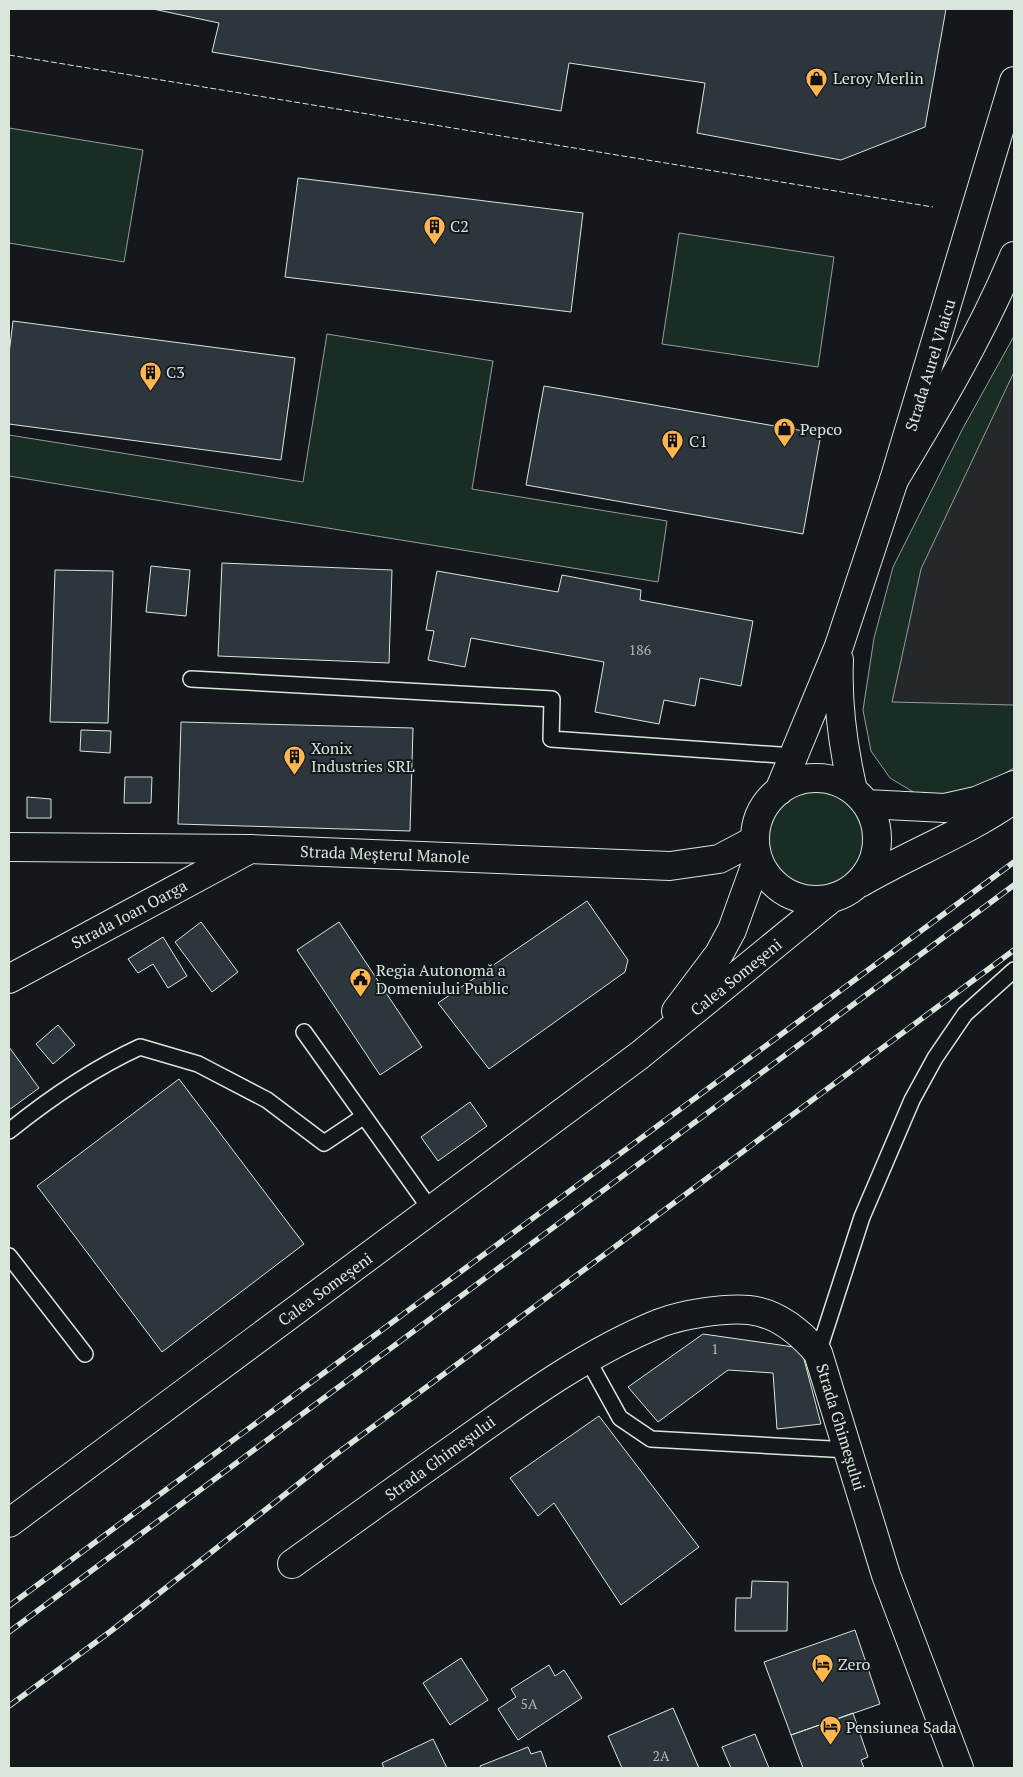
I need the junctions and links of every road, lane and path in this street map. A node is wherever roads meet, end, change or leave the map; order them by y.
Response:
1 (1014, 81) edge
2 (1014, 256) edge
3 (894, 480) junction
4 (839, 646) junction
5 (190, 679) dead end
6 (794, 756) junction
7 (1014, 785) edge
8 (779, 791) junction
9 (859, 797) junction
10 (1014, 799) edge
11 (9, 847) edge
12 (250, 849) junction
13 (757, 849) junction
14 (856, 885) junction
15 (832, 898) junction
16 (1014, 970) edge
17 (9, 979) edge
18 (304, 1032) dead end
19 (640, 1055) junction
20 (363, 1117) junction
21 (9, 1131) edge
22 (431, 1210) junction
23 (9, 1256) edge
24 (818, 1353) junction
25 (85, 1354) dead end
26 (588, 1360) junction
27 (849, 1450) junction
28 (9, 1523) edge
29 (292, 1564) dead end
30 (959, 1768) edge

1 - 3 main road, Strada Aurel Vlaicu
2 - 3 main road
3 - 4 main road, Strada Aurel Vlaicu
4 - 6 main road, Strada Aurel Vlaicu
4 - 9 main road, Strada Aurel Vlaicu
5 - 6 lane
6 - 8 main road, Strada Aurel Vlaicu
7 - 9 main road
8 - 9 main road
8 - 13 main road
9 - 14 main road
10 - 14 main road
11 - 12 main road, Strada Meșterul Manole
12 - 13 main road, Strada Meșterul Manole
12 - 17 main road, Strada Ioan Oarga
13 - 15 main road
13 - 19 main road, Calea Someșeni
14 - 15 main road
15 - 19 main road, Calea Someșeni
16 - 24 lane
18 - 20 lane
19 - 22 main road, Calea Someșeni
20 - 21 lane
20 - 22 lane
22 - 28 main road, Calea Someșeni
23 - 25 lane
24 - 26 main road, Strada Ghimeșului
24 - 27 main road, Strada Ghimeșului
26 - 27 lane
26 - 29 main road, Strada Ghimeșului
27 - 30 main road, Strada Ghimeșului

